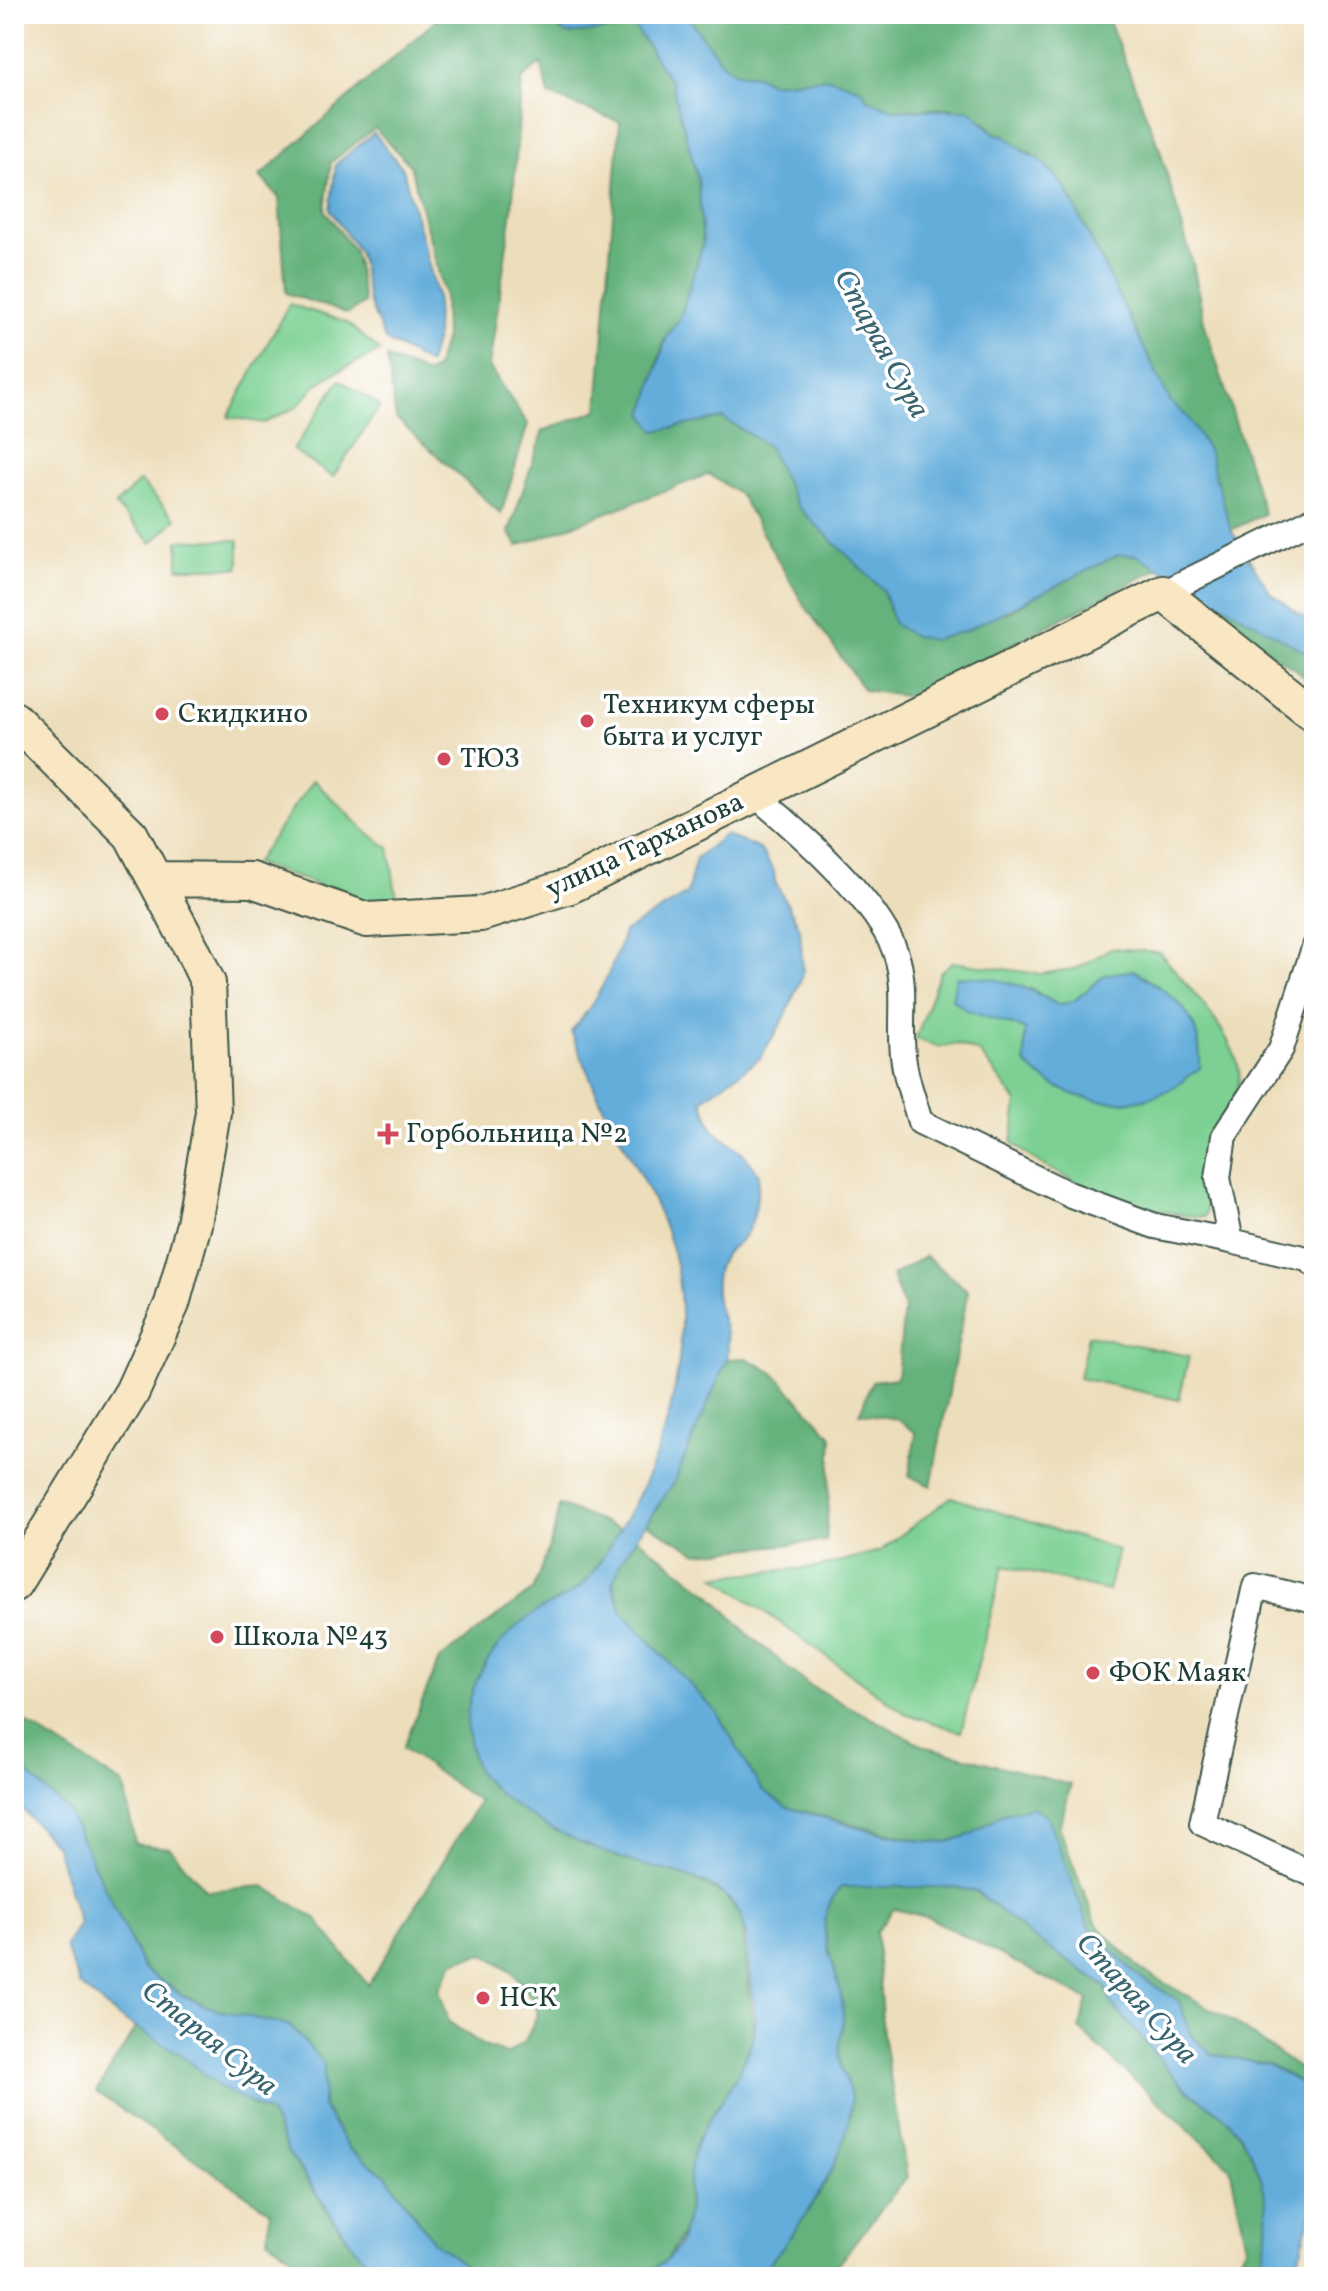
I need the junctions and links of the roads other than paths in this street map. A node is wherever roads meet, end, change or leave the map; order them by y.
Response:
1 (1314, 519) edge
2 (1163, 593) junction
3 (1314, 714) edge
4 (14, 719) edge
5 (755, 795) junction
6 (156, 879) junction
7 (1314, 948) edge
8 (1231, 1241) junction
9 (1314, 1264) edge
10 (14, 1584) edge
11 (1314, 1600) edge
12 (1314, 1875) edge

1 - 2 street, улица Тарханова
2 - 3 street
2 - 5 street, улица Тарханова
4 - 6 street
5 - 6 street, улица Тарханова
5 - 8 street
6 - 10 street
7 - 8 street
8 - 9 street
11 - 12 street

